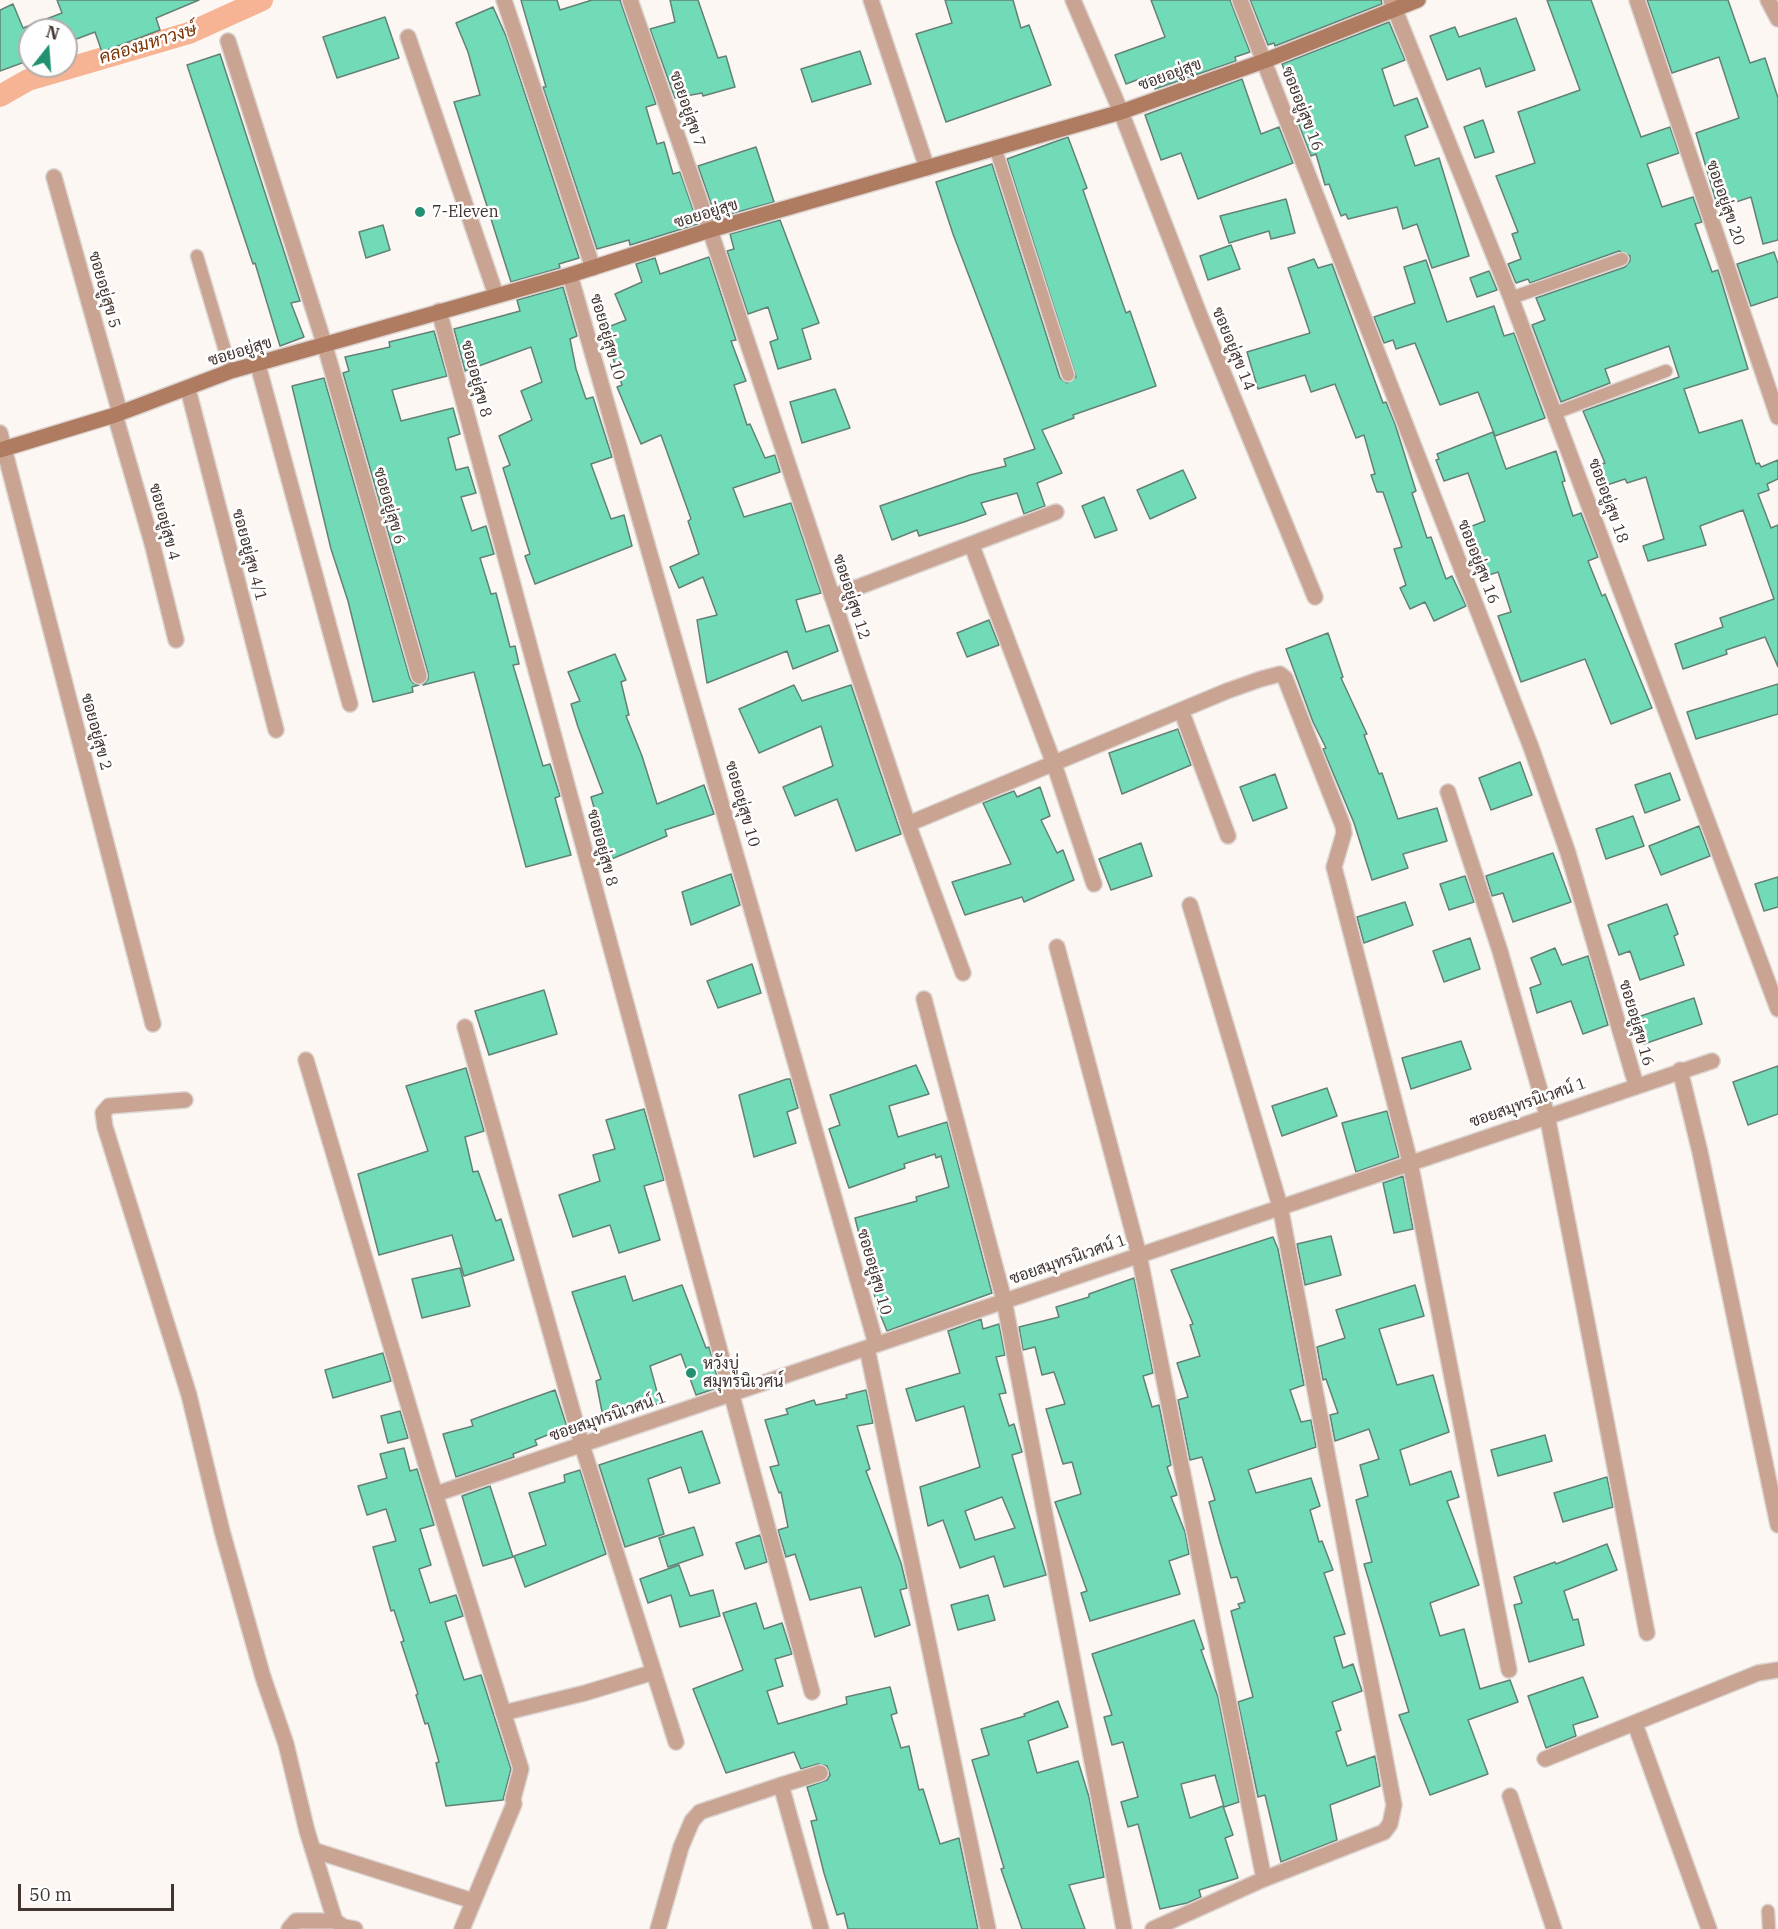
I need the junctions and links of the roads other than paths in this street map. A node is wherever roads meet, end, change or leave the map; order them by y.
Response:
1 (504, 0) edge
2 (630, 0) edge
3 (871, 0) edge
4 (1073, 0) edge
5 (1240, 0) edge
6 (1418, 0) edge
7 (1637, 0) edge
8 (1768, 0) edge
9 (1392, 5) edge
10 (1778, 19) edge
11 (408, 38) dead end
12 (228, 41) dead end
13 (1264, 61) junction
14 (1121, 112) junction
15 (995, 147) junction
16 (927, 168) junction
17 (54, 177) dead end
18 (710, 230) junction
19 (196, 256) dead end
20 (1622, 259) dead end
21 (592, 268) junction
22 (570, 275) junction
23 (496, 295) junction
24 (1511, 298) junction
25 (439, 311) junction
26 (325, 346) junction
27 (258, 365) junction
28 (231, 371) junction
29 (1666, 371) dead end
30 (1068, 375) dead end
31 (188, 389) junction
32 (1555, 413) junction
33 (117, 414) junction
34 (1778, 417) edge
35 (0, 433) edge
36 (2, 450) edge
37 (1056, 512) dead end
38 (972, 546) junction
39 (832, 597) junction
40 (1315, 597) dead end
41 (176, 640) dead end
42 (419, 676) dead end
43 (350, 704) dead end
44 (1181, 710) junction
45 (276, 730) dead end
46 (1054, 764) junction
47 (1448, 792) dead end
48 (908, 824) junction
49 (1228, 836) dead end
50 (1094, 884) dead end
51 (1190, 905) dead end
52 (1057, 947) dead end
53 (963, 973) dead end
54 (924, 999) dead end
55 (1778, 1009) edge
56 (153, 1024) dead end
57 (465, 1027) dead end
58 (306, 1060) dead end
59 (1712, 1060) dead end
60 (1680, 1070) junction
61 (1636, 1085) junction
62 (184, 1100) dead end
63 (1547, 1115) junction
64 (1410, 1162) junction
65 (1280, 1206) junction
66 (1139, 1255) junction
67 (1004, 1300) junction
68 (871, 1346) junction
69 (730, 1394) junction
70 (582, 1445) junction
71 (436, 1494) junction
72 (1778, 1525) edge
73 (1647, 1633) dead end
74 (1509, 1670) dead end
75 (1778, 1670) edge
76 (654, 1672) junction
77 (812, 1692) dead end
78 (503, 1713) junction
79 (1635, 1724) junction
80 (676, 1742) dead end
81 (1545, 1759) dead end
82 (820, 1773) dead end
83 (781, 1785) junction
84 (1510, 1796) dead end
85 (313, 1850) junction
86 (1264, 1879) junction
87 (474, 1901) junction
88 (1768, 1911) dead end
89 (335, 1921) junction
90 (289, 1929) edge
91 (355, 1929) edge
92 (462, 1929) edge
93 (658, 1929) edge
94 (821, 1929) edge
95 (988, 1929) edge
96 (1124, 1929) edge
97 (1153, 1929) edge
98 (1554, 1929) edge
99 (1709, 1929) edge
100 (1769, 1929) edge

1 - 21 street
2 - 18 street, ซอยอยู่สุข 7
3 - 16 street
4 - 14 street, ซอยอยู่สุข 14
5 - 13 street, ซอยอยู่สุข 16
6 - 9 street, ซอยอยู่สุข
7 - 34 street, ซอยอยู่สุข 20
8 - 10 street
9 - 13 street, ซอยอยู่สุข
9 - 24 street, ซอยอยู่สุข 18
11 - 23 street
12 - 26 street, ซอยอยู่สุข 6
13 - 14 street, ซอยอยู่สุข
13 - 61 street, ซอยอยู่สุข 16
14 - 15 street, ซอยอยู่สุข
14 - 40 street, ซอยอยู่สุข 14
15 - 16 street, ซอยอยู่สุข
15 - 30 lane
16 - 18 street, ซอยอยู่สุข
17 - 33 street, ซอยอยู่สุข 5
18 - 21 street, ซอยอยู่สุข
18 - 39 street, ซอยอยู่สุข 12
19 - 28 lane
20 - 24 lane
21 - 22 street, ซอยอยู่สุข
22 - 23 street, ซอยอยู่สุข
22 - 68 street, ซอยอยู่สุข 10
23 - 25 street, ซอยอยู่สุข
24 - 32 street, ซอยอยู่สุข 18
25 - 26 street, ซอยอยู่สุข
25 - 69 street, ซอยอยู่สุข 8
26 - 27 street, ซอยอยู่สุข
26 - 42 street, ซอยอยู่สุข 6
27 - 28 street, ซอยอยู่สุข
27 - 43 street
28 - 31 street, ซอยอยู่สุข
29 - 32 lane
31 - 33 street, ซอยอยู่สุข
31 - 45 street, ซอยอยู่สุข 4/1
32 - 55 street, ซอยอยู่สุข 18
33 - 36 street, ซอยอยู่สุข
33 - 41 street, ซอยอยู่สุข 4
35 - 36 street, ซอยอยู่สุข 2
36 - 56 street, ซอยอยู่สุข 2
37 - 38 street
38 - 39 street
38 - 46 street
39 - 48 street, ซอยอยู่สุข 12
44 - 46 street
44 - 49 street
44 - 64 street
46 - 48 street
46 - 50 street
47 - 63 street
48 - 53 street, ซอยอยู่สุข 12
51 - 65 street
52 - 66 street
54 - 67 street
57 - 70 street
58 - 71 street
59 - 60 street, ซอยสมุทรนิเวศน์ 1
60 - 61 street, ซอยสมุทรนิเวศน์ 1
60 - 72 street
61 - 63 street, ซอยสมุทรนิเวศน์ 1
62 - 85 street
63 - 64 street, ซอยสมุทรนิเวศน์ 1
63 - 73 street
64 - 65 street, ซอยสมุทรนิเวศน์ 1
64 - 74 street
65 - 66 street, ซอยสมุทรนิเวศน์ 1
65 - 86 street
66 - 67 street, ซอยสมุทรนิเวศน์ 1
66 - 86 street
67 - 68 street, ซอยสมุทรนิเวศน์ 1
67 - 96 street
68 - 69 street, ซอยสมุทรนิเวศน์ 1
68 - 95 street, ซอยอยู่สุข 10
69 - 70 street, ซอยสมุทรนิเวศน์ 1
69 - 77 street, ซอยอยู่สุข 8
70 - 71 street, ซอยสมุทรนิเวศน์ 1
70 - 76 street
71 - 78 street
75 - 79 street
76 - 78 street
76 - 80 street
78 - 87 street
79 - 81 street
79 - 99 street
82 - 83 street
83 - 93 street
83 - 94 street
84 - 98 street
85 - 87 street
85 - 89 street
86 - 97 street
87 - 92 street
88 - 100 lane
89 - 90 street
89 - 91 street

